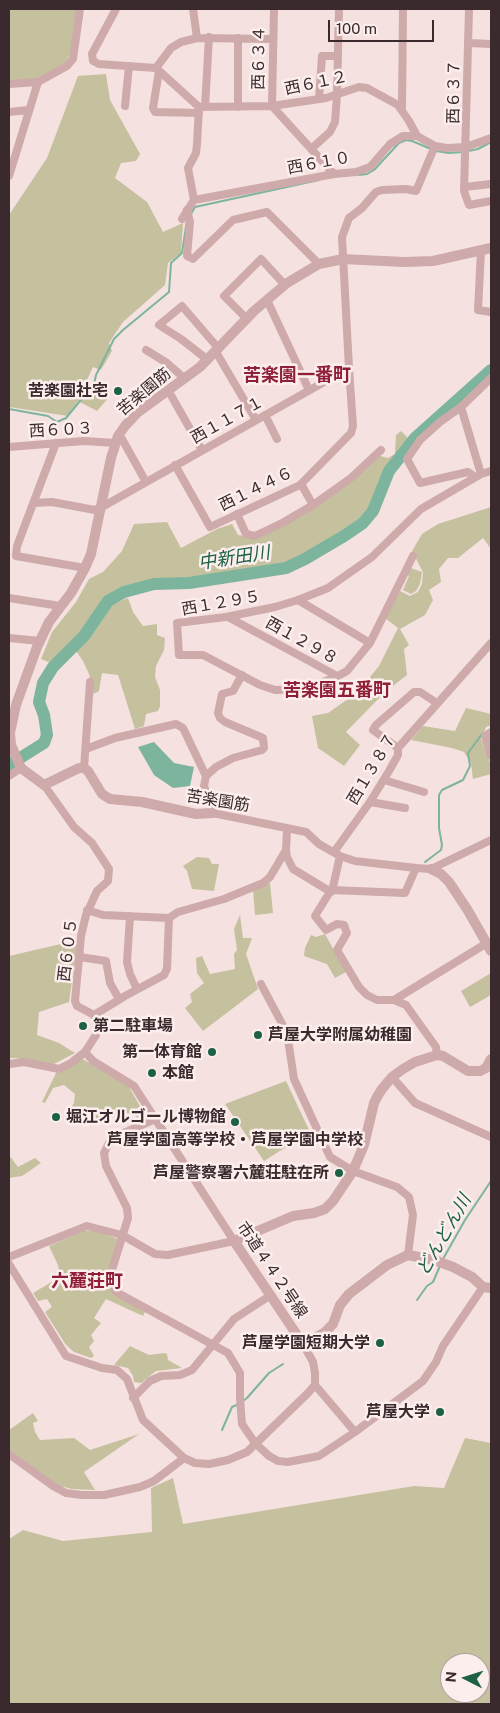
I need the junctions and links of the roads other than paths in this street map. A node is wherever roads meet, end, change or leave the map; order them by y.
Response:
1 (80, 9) edge
2 (116, 9) edge
3 (193, 9) edge
4 (274, 9) edge
5 (338, 9) edge
6 (403, 9) edge
7 (469, 9) edge
8 (197, 38) junction
9 (208, 38) junction
10 (238, 38) junction
11 (273, 39) junction
12 (468, 43) junction
13 (491, 44) edge
14 (338, 56) junction
15 (128, 66) junction
16 (158, 70) junction
17 (38, 82) junction
18 (9, 84) edge
19 (337, 95) junction
20 (319, 99) junction
21 (125, 106) dead end
22 (272, 106) junction
23 (238, 107) junction
24 (402, 108) junction
25 (201, 109) junction
26 (29, 110) junction
27 (9, 112) edge
28 (417, 136) junction
29 (491, 138) edge
30 (311, 149) junction
31 (434, 149) junction
32 (466, 150) junction
33 (12, 155) edge
34 (334, 174) junction
35 (9, 176) edge
36 (491, 184) edge
37 (464, 187) junction
38 (194, 200) junction
39 (491, 201) edge
40 (486, 249) edge
41 (343, 259) junction
42 (319, 264) junction
43 (285, 285) junction
44 (267, 300) junction
45 (491, 312) edge
46 (247, 319) junction
47 (146, 350) dead end
48 (217, 350) junction
49 (208, 360) junction
50 (349, 368) junction
51 (184, 378) junction
52 (491, 378) edge
53 (168, 390) junction
54 (310, 390) junction
55 (460, 407) junction
56 (264, 415) junction
57 (256, 420) junction
58 (277, 438) dead end
59 (117, 440) junction
60 (56, 443) junction
61 (9, 447) edge
62 (202, 450) junction
63 (381, 450) dead end
64 (176, 465) junction
65 (491, 471) edge
66 (478, 476) junction
67 (146, 482) junction
68 (301, 484) junction
69 (34, 503) junction
70 (313, 505) junction
71 (102, 507) junction
72 (237, 514) junction
73 (12, 555) edge
74 (413, 556) dead end
75 (85, 568) junction
76 (9, 598) edge
77 (298, 600) junction
78 (60, 606) junction
79 (226, 617) junction
80 (9, 638) edge
81 (40, 641) junction
82 (370, 643) junction
83 (491, 643) edge
84 (242, 675) junction
85 (337, 676) junction
86 (90, 682) dead end
87 (437, 703) junction
88 (491, 732) edge
89 (10, 745) edge
90 (398, 748) junction
91 (86, 749) junction
92 (491, 756) edge
93 (18, 763) junction
94 (84, 768) junction
95 (9, 776) edge
96 (206, 776) junction
97 (384, 780) junction
98 (44, 785) junction
99 (424, 792) dead end
100 (370, 802) junction
101 (405, 808) dead end
102 (213, 813) junction
103 (287, 829) junction
104 (491, 842) edge
105 (286, 850) junction
106 (337, 854) junction
107 (416, 868) junction
108 (430, 869) junction
109 (331, 891) junction
110 (87, 910) junction
111 (130, 916) junction
112 (169, 918) junction
113 (490, 947) edge
114 (80, 957) junction
115 (261, 984) dead end
116 (138, 989) junction
117 (119, 999) junction
118 (394, 1000) junction
119 (94, 1015) junction
120 (85, 1052) junction
121 (437, 1055) junction
122 (491, 1059) edge
123 (9, 1064) edge
124 (392, 1077) junction
125 (155, 1119) junction
126 (491, 1137) edge
127 (353, 1171) junction
128 (122, 1235) junction
129 (234, 1241) junction
130 (408, 1255) junction
131 (9, 1257) edge
132 (9, 1264) edge
133 (487, 1288) edge
134 (271, 1295) junction
135 (213, 1344) junction
136 (303, 1344) junction
137 (314, 1385) junction
138 (134, 1398) junction
139 (354, 1432) junction
140 (255, 1443) junction
141 (9, 1454) edge
142 (184, 1458) junction

1 - 17 street
2 - 15 street
3 - 8 street
4 - 11 street, 西６３４
5 - 14 street
6 - 24 street
7 - 12 street, 西６３７
8 - 9 street
8 - 16 street
9 - 10 street
9 - 25 street
10 - 11 street
10 - 23 street
11 - 22 street, 西６３４
12 - 13 street
12 - 32 street, 西６３７
14 - 19 street
14 - 20 street
15 - 16 street
15 - 21 street
16 - 25 street
16 - 25 street, 西６１２
17 - 18 street
17 - 26 street
19 - 20 street, 西６１２
19 - 24 street, 西６１２
19 - 30 street
20 - 22 street, 西６１２
22 - 23 street, 西６１２
22 - 30 street, 西６３４
23 - 25 street, 西６１２
24 - 28 street
25 - 38 street
26 - 27 street
26 - 33 street
28 - 31 street
28 - 34 street, 西６１０
29 - 32 street
30 - 34 street, 西６３４
31 - 32 street
31 - 41 street
32 - 37 street, 西６３７
33 - 35 street
34 - 38 street, 西６１０
36 - 37 street
37 - 39 street
38 - 42 street
40 - 41 street, 苦楽園筋
40 - 45 street
41 - 42 street, 苦楽園筋
41 - 50 street
42 - 43 street, 苦楽園筋
43 - 44 street, 苦楽園筋
43 - 46 street
44 - 46 street, 苦楽園筋
44 - 54 street
46 - 48 street, 苦楽園筋
47 - 51 street
48 - 49 street, 苦楽園筋
48 - 49 street
48 - 57 street
49 - 51 street, 苦楽園筋
50 - 54 street, 西１１７１
50 - 68 street, 西１４４６
51 - 53 street, 苦楽園筋
52 - 55 street
53 - 59 street, 苦楽園筋
53 - 62 street
54 - 56 street, 西１１７１
55 - 66 street
55 - 66 street
56 - 57 street, 西１１７１
56 - 58 street
57 - 62 street, 西１１７１
59 - 60 street, 西６０３
59 - 67 street
59 - 71 street, 苦楽園筋
60 - 61 street, 西６０３
60 - 69 street
62 - 64 street, 西１１７１
63 - 70 street
64 - 67 street, 西１１７１
64 - 72 street, 西１４４６
65 - 66 street
66 - 77 street, 西１２９５
67 - 71 street, 西１１７１
68 - 70 street
68 - 72 street, 西１４４６
69 - 71 street
69 - 73 street
70 - 72 street
71 - 75 street, 苦楽園筋
73 - 75 street
74 - 82 street, 西１２９５
75 - 78 street, 苦楽園筋
76 - 78 street
77 - 79 street, 西１２９５
77 - 82 street
78 - 81 street, 苦楽園筋
79 - 84 street, 西１２９５
79 - 85 street, 西１２９８
80 - 81 street
81 - 89 street, 苦楽園筋
82 - 85 street, 西１２９５
83 - 87 street, 西１３８７
84 - 85 street, 西１２９５
84 - 96 street
86 - 91 street
87 - 90 street, 西１３８７
87 - 90 street
88 - 92 street
89 - 93 street, 苦楽園筋
90 - 97 street, 西１３８７
91 - 94 street
91 - 96 street
93 - 95 street
93 - 98 street
94 - 98 street
94 - 102 street, 苦楽園筋
96 - 102 street
97 - 99 street
97 - 100 street, 西１３８７
98 - 110 street, 西６０５
100 - 101 street
100 - 106 street, 西１３８７
102 - 103 street, 苦楽園筋
103 - 105 street
103 - 106 street, 苦楽園筋
104 - 108 street
105 - 109 street
105 - 112 street
106 - 107 street, 苦楽園筋
106 - 109 street
107 - 108 street, 苦楽園筋
107 - 109 street
108 - 113 street
109 - 118 street
110 - 111 street
110 - 114 street, 西６０５
111 - 112 street
111 - 116 street
112 - 116 street
113 - 118 street
114 - 117 street
114 - 119 street, 西６０５
115 - 127 street
116 - 117 street
117 - 119 street
118 - 121 street
119 - 120 street
120 - 123 street
120 - 125 street, 市道４４２号線
121 - 122 street
121 - 124 street
124 - 126 street
124 - 127 street
125 - 128 street
125 - 129 street, 市道４４２号線
127 - 129 street
127 - 130 street
128 - 129 street
128 - 131 street
128 - 135 street
129 - 134 street, 市道４４２号線
130 - 133 street
130 - 136 street
132 - 138 street
133 - 139 street
134 - 135 street
134 - 136 street, 市道４４２号線
135 - 138 street
135 - 140 street
136 - 137 street, 市道４４２号線
137 - 139 street
137 - 140 street
138 - 142 street
139 - 140 street
140 - 142 street
141 - 142 street

